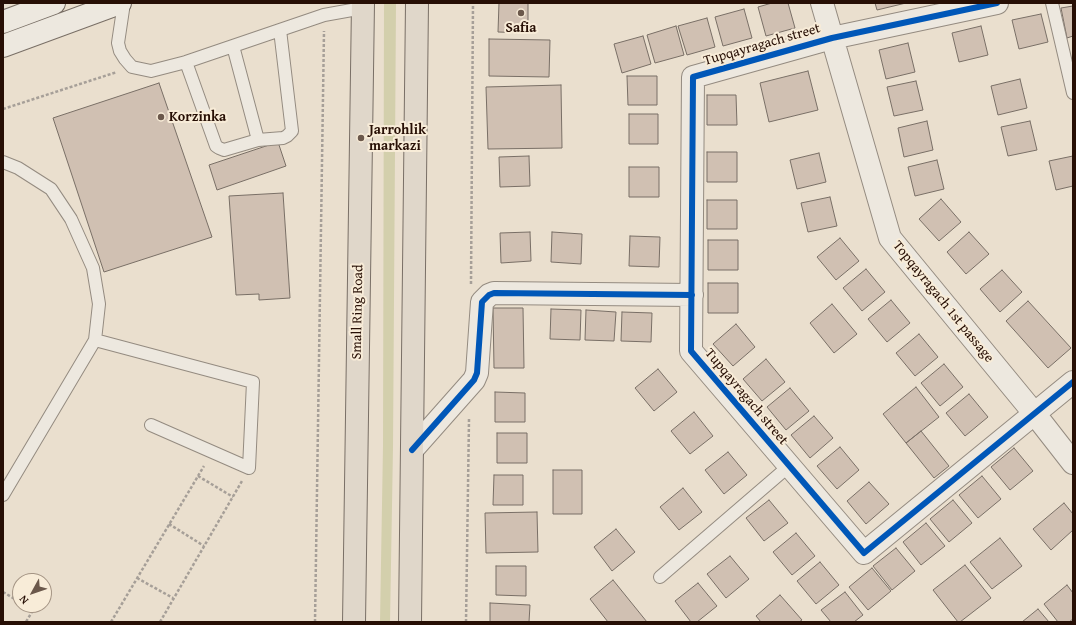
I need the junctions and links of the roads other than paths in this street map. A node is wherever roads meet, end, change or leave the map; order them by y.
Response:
1 (120, 3) edge
2 (124, 3) edge
3 (417, 3) edge
4 (822, 3) edge
5 (997, 3) edge
6 (1052, 3) edge
7 (51, 4) edge
8 (363, 5) edge
9 (3, 22) edge
10 (280, 30) junction
11 (832, 38) junction
12 (3, 46) edge
13 (234, 46) junction
14 (186, 62) junction
15 (1073, 93) edge
16 (258, 140) junction
17 (3, 162) edge
18 (692, 295) junction
19 (95, 340) junction
20 (1073, 382) edge
21 (1034, 413) junction
22 (151, 425) dead end
23 (412, 450) junction
24 (1073, 463) edge
25 (789, 466) junction
26 (3, 495) edge
27 (660, 577) dead end
28 (354, 622) edge
29 (410, 622) edge

1 - 12 street
2 - 14 lane
3 - 23 highway
4 - 11 street, Topqayragach 1st passage
5 - 11 street, Tupqayragach street
6 - 15 lane
7 - 9 street
8 - 10 lane
8 - 28 highway, Small Ring Road
10 - 13 lane
10 - 16 lane
11 - 18 street, Tupqayragach street
11 - 21 street, Topqayragach 1st passage
13 - 14 lane
13 - 16 lane
14 - 16 lane
17 - 19 lane
18 - 23 street
18 - 25 street, Tupqayragach street
19 - 22 lane
19 - 26 lane
20 - 21 street, Tupqayragach street
21 - 24 street, Topqayragach 1st passage
21 - 25 street, Tupqayragach street
23 - 29 highway
25 - 27 lane

